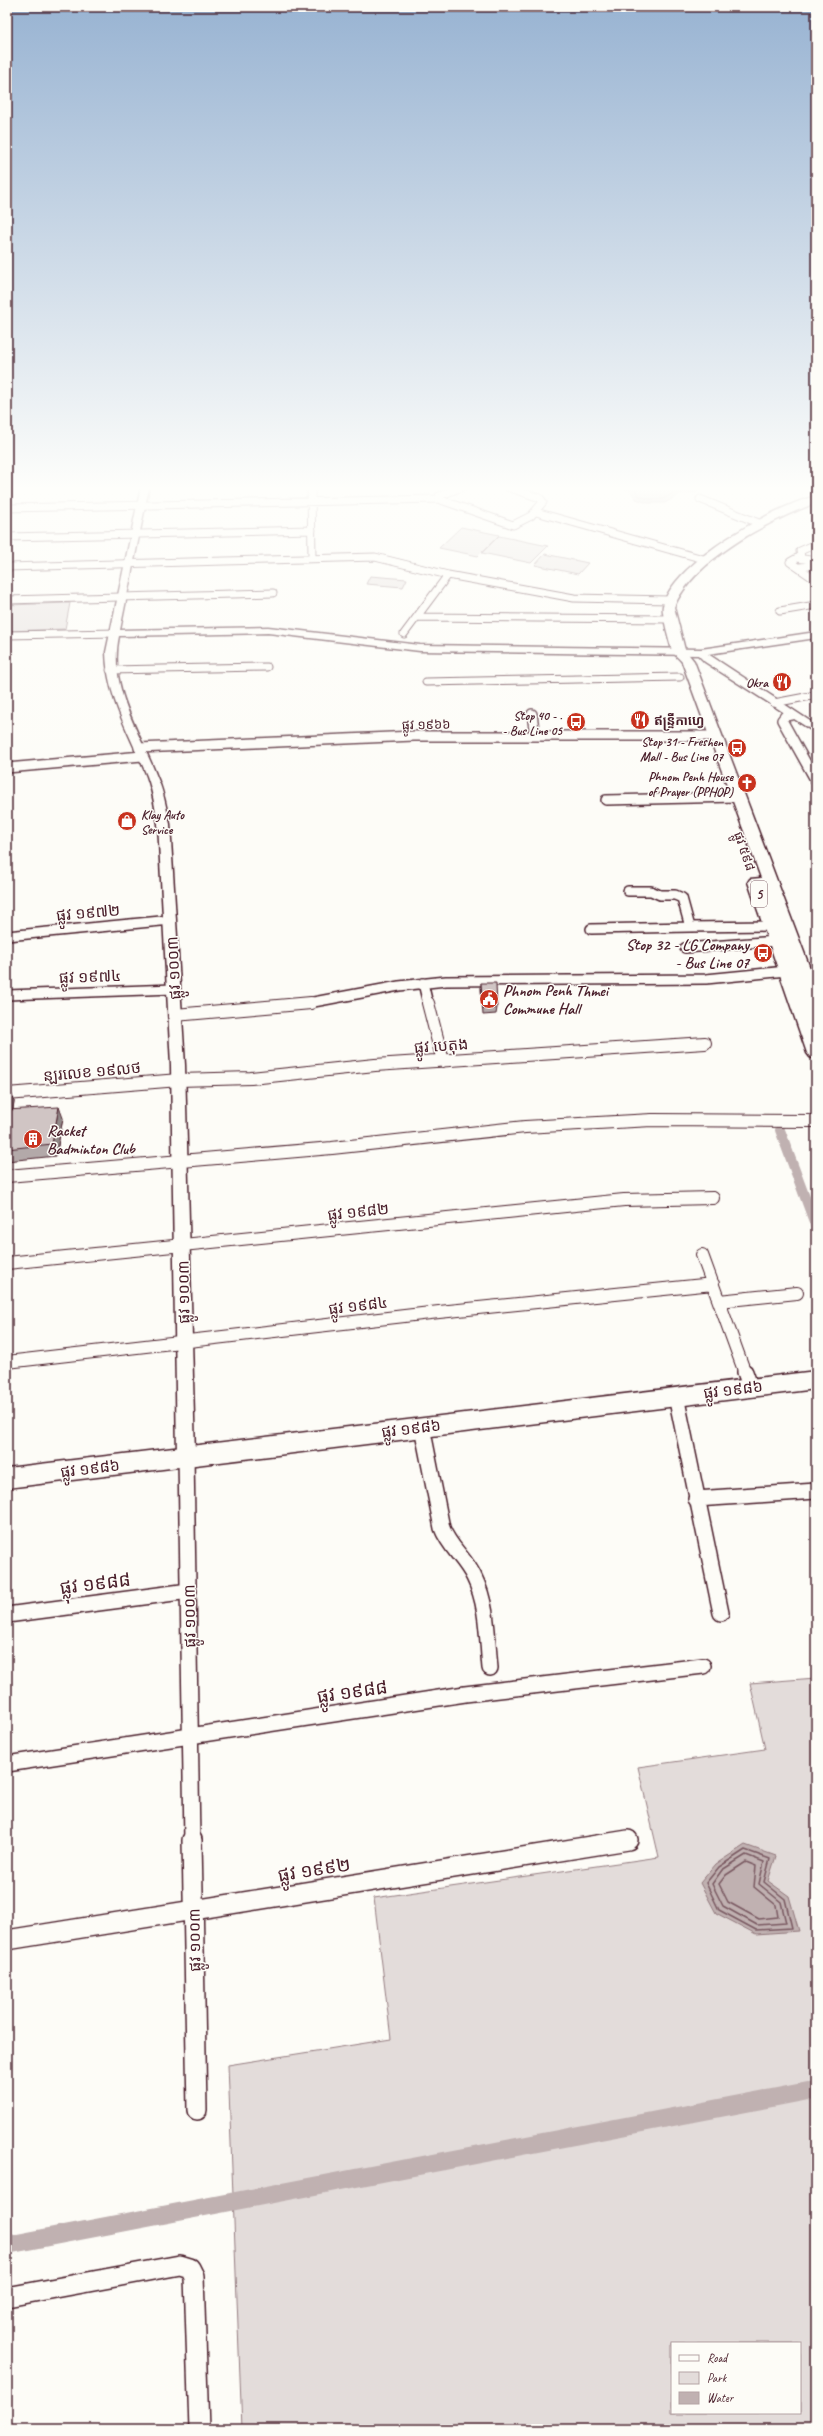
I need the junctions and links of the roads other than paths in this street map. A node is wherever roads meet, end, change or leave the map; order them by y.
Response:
1 (669, 600) edge
2 (122, 601) edge
3 (429, 601) edge
4 (816, 605) edge
5 (780, 611) dead end
6 (417, 617) junction
7 (460, 617) junction
8 (670, 619) junction
9 (431, 624) dead end
10 (117, 633) junction
11 (404, 634) dead end
12 (816, 635) edge
13 (7, 636) edge
14 (679, 651) junction
15 (701, 652) junction
16 (267, 667) dead end
17 (110, 670) junction
18 (680, 677) junction
19 (426, 682) dead end
20 (686, 694) dead end
21 (816, 694) edge
22 (774, 703) junction
23 (532, 714) dead end
24 (792, 715) junction
25 (816, 730) edge
26 (704, 731) junction
27 (535, 736) junction
28 (141, 752) junction
29 (7, 768) edge
30 (816, 781) edge
31 (732, 797) junction
32 (606, 800) dead end
33 (628, 891) dead end
34 (171, 920) junction
35 (770, 926) junction
36 (690, 927) junction
37 (591, 929) dead end
38 (7, 936) edge
39 (775, 941) junction
40 (685, 948) dead end
41 (786, 971) junction
42 (423, 983) junction
43 (174, 989) junction
44 (7, 996) edge
45 (816, 1008) edge
46 (175, 1015) junction
47 (705, 1043) dead end
48 (815, 1047) edge
49 (443, 1061) junction
50 (179, 1080) junction
51 (7, 1094) edge
52 (816, 1122) edge
53 (180, 1160) junction
54 (7, 1176) edge
55 (714, 1198) dead end
56 (182, 1244) junction
57 (702, 1255) dead end
58 (7, 1263) edge
59 (713, 1284) junction
60 (797, 1293) dead end
61 (719, 1301) junction
62 (184, 1342) junction
63 (7, 1362) edge
64 (816, 1380) edge
65 (750, 1386) junction
66 (676, 1396) junction
67 (422, 1427) junction
68 (186, 1456) junction
69 (7, 1478) edge
70 (816, 1491) edge
71 (696, 1498) junction
72 (189, 1591) junction
73 (721, 1613) dead end
74 (7, 1615) edge
75 (703, 1666) dead end
76 (490, 1668) dead end
77 (191, 1735) junction
78 (7, 1764) edge
79 (628, 1840) dead end
80 (194, 1910) junction
81 (7, 1940) edge
82 (197, 2110) dead end
83 (7, 2297) edge
84 (199, 2429) edge

1 - 8 main road, ផ្លូវ ៥៩៨ / 5
2 - 10 street, ផ្លូវ ១០០៣
3 - 6 street
4 - 5 street
6 - 7 street
6 - 11 street
7 - 8 street
7 - 9 street
8 - 14 main road, ផ្លូវ ៥៩៨ / 5
10 - 13 street
10 - 14 street
10 - 17 street, ផ្លូវ ១០០៣
12 - 15 street
14 - 15 street
14 - 18 main road, ផ្លូវ ៥៩៨ / 5
14 - 26 main road, ផ្លូវ ៥៩៨ / 5
15 - 22 street
16 - 17 street
17 - 28 street, ផ្លូវ ១០០៣
18 - 19 street
18 - 20 main road, ផ្លូវ ៥៩៨ / 5
21 - 22 street
22 - 24 street
23 - 27 street
24 - 25 street
24 - 30 street
26 - 27 street, ផ្លូវ ១៩៦៦
26 - 31 main road, ផ្លូវ ៥៩៨ / 5
27 - 28 street, ផ្លូវ ១៩៦៦
28 - 29 street, ផ្លូវ ១៩៦៦
28 - 34 street, ផ្លូវ ១០០៣
31 - 32 street
31 - 35 main road, ផ្លូវ ៥៩៨ / 5
31 - 45 main road, ផ្លូវ ៥៩៨ / 5
33 - 36 street
34 - 38 street, ផ្លូវ ១៩៧២
34 - 43 street, ផ្លូវ ១០០៣
35 - 36 street
35 - 39 main road, ផ្លូវ ៥៩៨ / 5
36 - 37 street
39 - 40 street
39 - 41 main road, ផ្លូវ ៥៩៨ / 5
41 - 42 street
41 - 48 main road, ផ្លូវ ៥៩៨ / 5
42 - 46 street
42 - 49 street
43 - 44 street, ផ្លូវ ១៩៧៤
43 - 46 street, ផ្លូវ ១០០៣
46 - 50 street, ផ្លូវ ១០០៣
47 - 49 street, ផ្លូវ បេតុង
49 - 50 street, ផ្លូវ បេតុង
50 - 51 street, ន្ឡរលេខ ១៩លថ
50 - 53 street, ផ្លូវ ១០០៣
52 - 53 street
53 - 54 street
53 - 56 street, ផ្លូវ ១០០៣
55 - 56 street, ផ្លូវ ១៩៨២
56 - 58 street, ផ្លូវ ១៩៨២
56 - 62 street, ផ្លូវ ១០០៣
57 - 59 street
59 - 61 street
59 - 62 street, ផ្លូវ ១៩៨៤
60 - 61 street
61 - 65 street
62 - 63 street, ផ្លូវ ១៩៨៤
62 - 68 street, ផ្លូវ ១០០៣
64 - 65 main road, ផ្លូវ ១៩៨៦
65 - 66 main road, ផ្លូវ ១៩៨៦
66 - 67 main road, ផ្លូវ ១៩៨៦
66 - 71 street
67 - 68 main road, ផ្លូវ ១៩៨៦
67 - 76 street
68 - 69 main road, ផ្លូវ ១៩៨៦
68 - 72 street, ផ្លូវ ១០០៣
70 - 71 street
71 - 73 street
72 - 74 street, ផ្លុវ ១៩៨៨
72 - 77 street, ផ្លូវ ១០០៣
75 - 77 street, ផ្លូវ ១៩៨៨
77 - 78 street, ផ្លូវ ១៩៨៨
77 - 80 street, ផ្លូវ ១០០៣
79 - 80 street, ផ្លូវ ១៩៩២
80 - 81 street, ផ្លូវ ១៩៩២
80 - 82 street, ផ្លូវ ១០០៣
83 - 84 street

